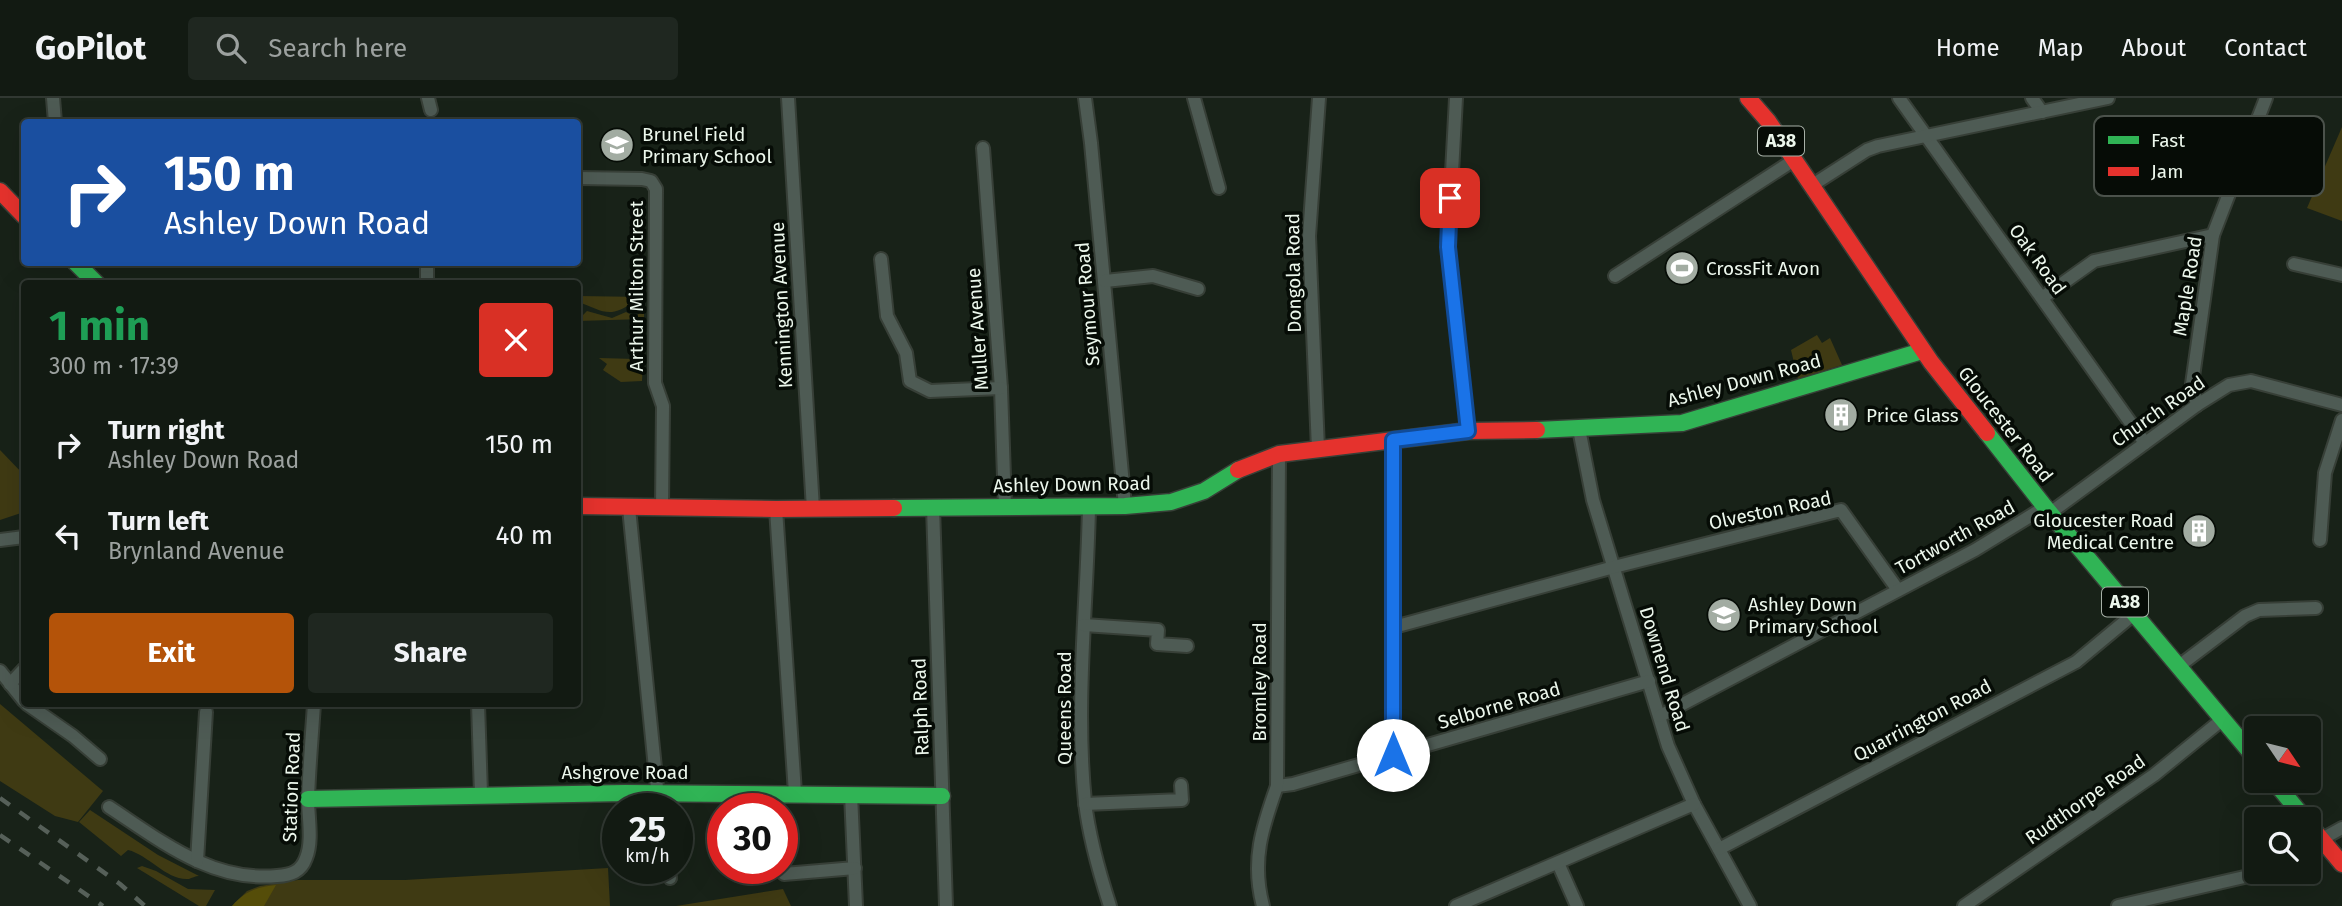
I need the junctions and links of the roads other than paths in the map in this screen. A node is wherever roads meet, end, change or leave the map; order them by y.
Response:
1 (53, 98) edge
2 (788, 98) edge
3 (1085, 98) edge
4 (1194, 98) edge
5 (1319, 98) edge
6 (1456, 98) edge
7 (1748, 98) edge
8 (1899, 98) edge
9 (2032, 98) edge
10 (2108, 98) edge
11 (2266, 98) edge
12 (2042, 112) junction
13 (2259, 116) edge
14 (55, 119) edge
15 (1925, 135) junction
16 (983, 148) dead end
17 (1794, 160) junction
18 (581, 178) edge
19 (1811, 186) junction
20 (1219, 188) dead end
21 (0, 191) edge
22 (2228, 196) edge
23 (21, 213) edge
24 (2213, 235) junction
25 (881, 258) dead end
26 (2294, 264) dead end
27 (79, 266) edge
28 (2342, 275) edge
29 (1615, 276) dead end
30 (93, 280) edge
31 (1105, 281) junction
32 (1198, 289) dead end
33 (2042, 298) junction
34 (1922, 351) junction
35 (1001, 388) junction
36 (2197, 405) junction
37 (2342, 405) edge
38 (2342, 420) edge
39 (1580, 429) junction
40 (1468, 431) junction
41 (1393, 440) junction
42 (2145, 443) junction
43 (1318, 449) junction
44 (1279, 454) junction
45 (581, 506) edge
46 (1125, 506) junction
47 (662, 507) junction
48 (933, 507) junction
49 (1089, 507) junction
50 (629, 508) junction
51 (1005, 508) junction
52 (776, 509) junction
53 (813, 509) junction
54 (2048, 510) junction
55 (21, 537) edge
56 (0, 540) edge
57 (2320, 540) dead end
58 (1614, 567) junction
59 (1898, 590) junction
60 (2316, 608) dead end
61 (2135, 613) junction
62 (1084, 625) junction
63 (1394, 627) junction
64 (1187, 646) dead end
65 (2179, 666) junction
66 (0, 671) edge
67 (21, 672) edge
68 (1649, 681) junction
69 (10, 684) junction
70 (21, 696) edge
71 (33, 707) edge
72 (314, 707) edge
73 (478, 707) edge
74 (206, 712) dead end
75 (1660, 716) junction
76 (2223, 719) junction
77 (2244, 744) edge
78 (1393, 755) junction
79 (100, 759) dead end
80 (1181, 785) dead end
81 (1278, 786) junction
82 (656, 793) edge
83 (795, 793) edge
84 (798, 793) edge
85 (2283, 793) edge
86 (481, 794) junction
87 (851, 794) junction
88 (942, 796) junction
89 (602, 798) edge
90 (309, 799) junction
91 (1085, 804) junction
92 (1693, 804) junction
93 (109, 807) dead end
94 (2294, 807) edge
95 (2321, 828) edge
96 (2342, 828) edge
97 (2321, 840) edge
98 (1718, 849) junction
99 (197, 861) junction
100 (1558, 863) junction
101 (2342, 864) edge
102 (855, 868) junction
103 (798, 873) edge
104 (2244, 876) edge
105 (856, 906) edge
106 (946, 906) edge
107 (1110, 906) edge
108 (1263, 906) edge
109 (1456, 906) edge
110 (1577, 906) edge
111 (1750, 906) edge
112 (1964, 906) edge
113 (2118, 906) edge

1 - 14 street
2 - 53 street, Kennington Avenue
3 - 31 street, Seymour Road
4 - 20 street
5 - 43 street, Dongola Road
6 - 40 street
7 - 17 main road, Gloucester Road / A38
8 - 15 street, Oak Road
9 - 12 street
10 - 12 street
11 - 13 street, Maple Road
12 - 15 street
15 - 19 street
15 - 33 street, Oak Road
16 - 35 street, Muller Avenue
17 - 19 main road, Gloucester Road / A38
17 - 29 street
18 - 47 street, Arthur Milton Street
19 - 34 main road, Gloucester Road / A38
21 - 23 main road
22 - 24 street, Maple Road
24 - 33 street
24 - 36 street, Maple Road
25 - 35 street
26 - 28 street
27 - 30 main road
31 - 32 street
31 - 46 street, Seymour Road
33 - 42 street, Oak Road
34 - 39 main road, Ashley Down Road
34 - 54 main road, Gloucester Road / A38
35 - 51 street, Muller Avenue
36 - 37 street, Church Road
36 - 42 street, Church Road
38 - 57 street
39 - 40 main road, Ashley Down Road
39 - 58 street, Downend Road
40 - 41 main road, Ashley Down Road
41 - 43 main road, Ashley Down Road
41 - 63 street
42 - 54 street, Church Road
43 - 44 main road, Ashley Down Road
44 - 46 main road, Ashley Down Road
44 - 81 street, Bromley Road
45 - 50 main road, Ashley Down Road
46 - 49 main road, Ashley Down Road
47 - 50 main road, Ashley Down Road
47 - 52 main road, Ashley Down Road
48 - 51 main road, Ashley Down Road
48 - 53 main road, Ashley Down Road
48 - 88 street, Ralph Road
49 - 51 main road, Ashley Down Road
49 - 62 street, Queens Road
50 - 82 street
52 - 53 main road, Ashley Down Road
52 - 83 street
54 - 59 street, Tortworth Road
54 - 61 main road, Gloucester Road / A38
55 - 56 street
58 - 59 street, Olveston Road
58 - 63 street
58 - 68 street, Downend Road
59 - 75 street, Tortworth Road
60 - 65 street
61 - 65 main road, Gloucester Road / A38
61 - 98 street, Quarrington Road
62 - 64 street
62 - 91 street, Queens Road
63 - 78 street
65 - 76 main road, Gloucester Road / A38
66 - 69 street
67 - 69 street
68 - 75 street, Downend Road
68 - 78 street, Selborne Road
69 - 70 street
71 - 79 street
72 - 90 street, Station Road
73 - 86 street
74 - 99 street
75 - 92 street, Downend Road
76 - 77 main road, Gloucester Road / A38
76 - 112 street, Rudthorpe Road
78 - 81 street, Selborne Road
80 - 91 street
81 - 108 street, Bromley Road
84 - 87 main road, Ashgrove Road
85 - 94 main road
86 - 89 main road, Ashgrove Road
86 - 90 main road, Ashgrove Road
87 - 88 main road, Ashgrove Road
87 - 102 street
88 - 106 street, Ralph Road
90 - 99 street, Station Road
91 - 107 street, Queens Road
92 - 98 street, Downend Road
92 - 100 street
93 - 99 street, Station Road
95 - 96 street
97 - 101 main road
98 - 111 street, Downend Road
100 - 109 street
100 - 110 street
102 - 103 street
102 - 105 street
104 - 113 street

